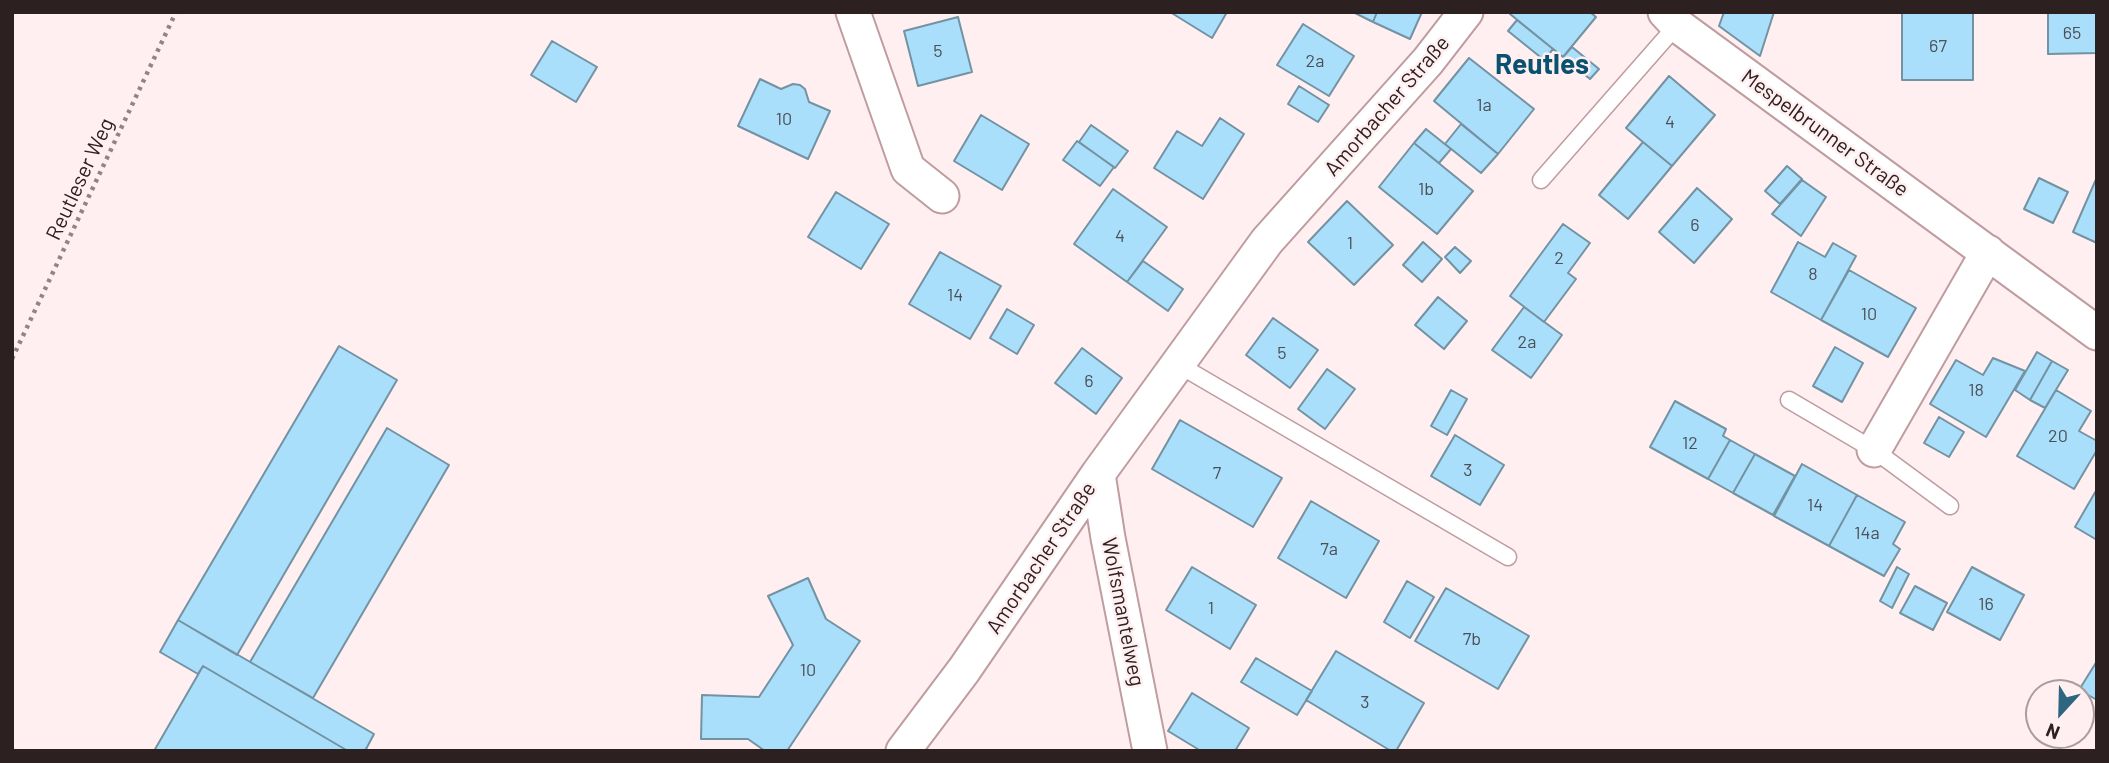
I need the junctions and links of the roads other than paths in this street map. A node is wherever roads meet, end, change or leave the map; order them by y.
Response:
1 (853, 12) edge
2 (1466, 12) edge
3 (1671, 18) edge
4 (1542, 180) dead end
5 (942, 197) dead end
6 (1988, 252) junction
7 (2097, 333) edge
8 (1179, 365) junction
9 (1789, 401) dead end
10 (1874, 450) junction
11 (1098, 474) junction
12 (1951, 506) dead end
13 (1508, 556) dead end
14 (903, 751) edge
15 (1150, 751) edge

1 - 5 street
2 - 8 street, Amorbacher Straße
3 - 4 lane
3 - 6 street, Mespelbrunner Straße
6 - 7 street, Mespelbrunner Straße
6 - 10 street
8 - 11 street, Amorbacher Straße
8 - 13 lane
9 - 10 lane
10 - 12 lane
11 - 14 street, Amorbacher Straße
11 - 15 street, Wolfsmantelweg

